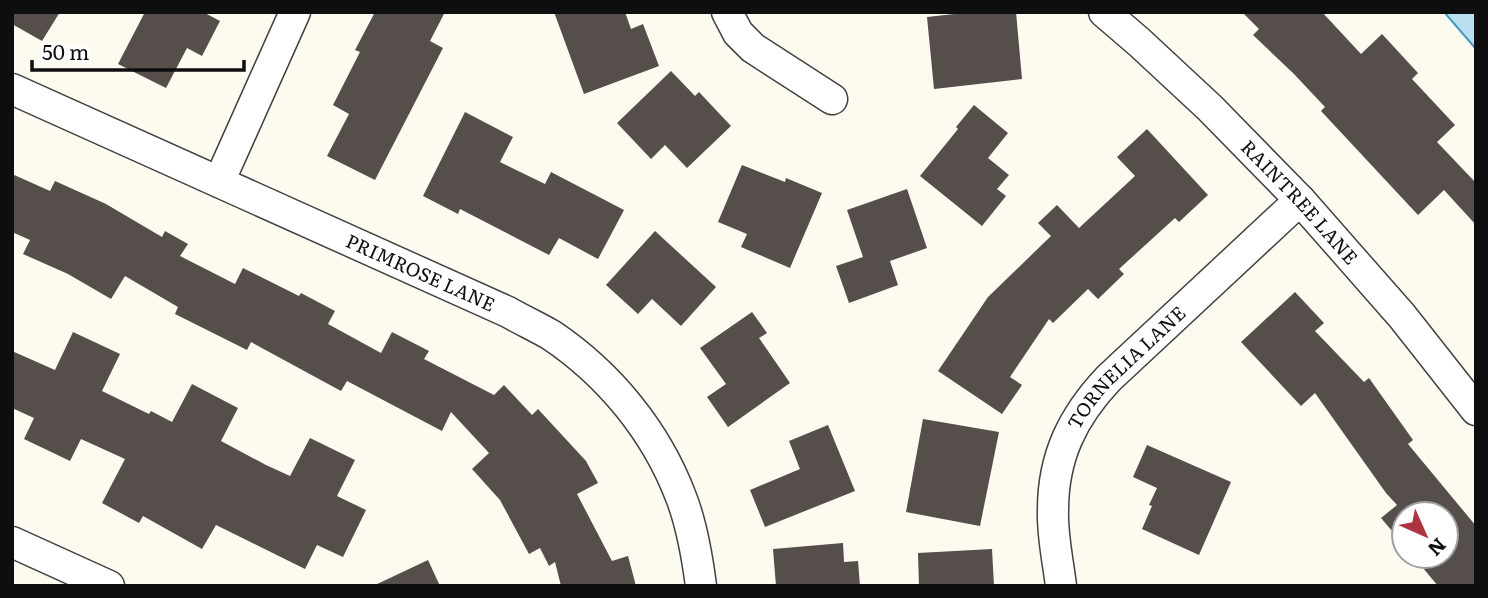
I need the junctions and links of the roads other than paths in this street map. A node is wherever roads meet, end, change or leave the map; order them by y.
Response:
1 (295, 12) edge
2 (727, 12) edge
3 (1104, 12) edge
4 (12, 89) edge
5 (832, 99) dead end
6 (219, 182) junction
7 (1300, 200) junction
8 (1476, 410) edge
9 (12, 542) edge
10 (109, 586) edge
11 (701, 586) edge
12 (1061, 586) edge

1 - 6 street
2 - 5 street
3 - 7 street, RAINTREE LANE
4 - 6 street, PRIMROSE LANE
6 - 11 street, PRIMROSE LANE
7 - 8 street, RAINTREE LANE
7 - 12 street, TORNELIA LANE
9 - 10 street

